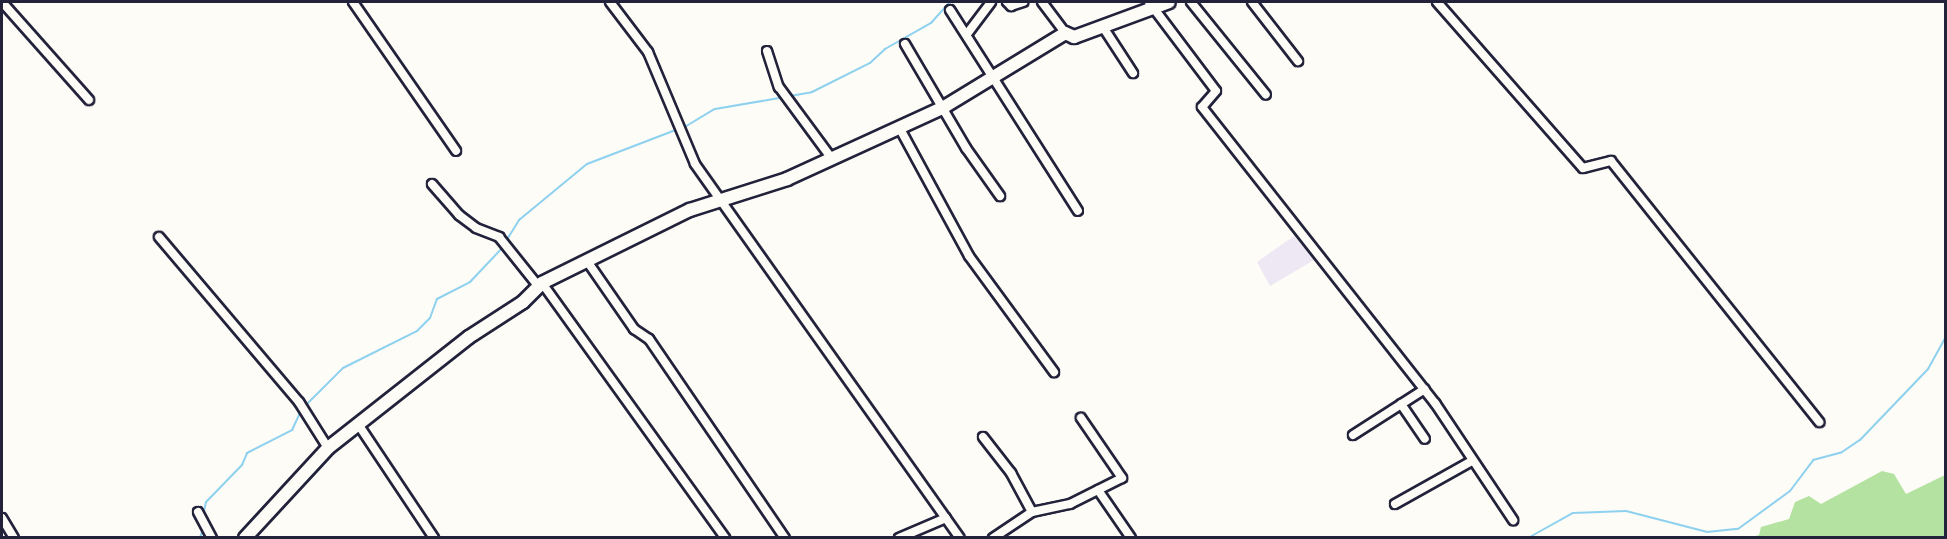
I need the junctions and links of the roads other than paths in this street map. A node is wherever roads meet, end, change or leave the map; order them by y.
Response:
1 (2, 2) edge
2 (353, 2) edge
3 (610, 2) edge
4 (991, 2) edge
5 (1007, 2) edge
6 (1023, 2) edge
7 (1041, 2) edge
8 (1169, 2) edge
9 (1191, 2) edge
10 (1252, 2) edge
11 (1437, 2) edge
12 (1151, 4) edge
13 (950, 10) dead end
14 (1103, 27) junction
15 (1065, 33) junction
16 (967, 34) junction
17 (905, 44) dead end
18 (767, 51) dead end
19 (1298, 61) dead end
20 (1133, 73) dead end
21 (992, 77) junction
22 (1266, 95) dead end
23 (88, 100) dead end
24 (944, 107) junction
25 (899, 127) junction
26 (456, 151) dead end
27 (832, 159) junction
28 (432, 184) dead end
29 (1000, 196) dead end
30 (719, 201) junction
31 (1078, 211) dead end
32 (159, 237) dead end
33 (587, 261) junction
34 (540, 285) junction
35 (1054, 372) dead end
36 (1425, 390) junction
37 (1401, 404) junction
38 (1081, 418) dead end
39 (1819, 422) dead end
40 (358, 424) junction
41 (1353, 435) dead end
42 (983, 437) dead end
43 (1425, 439) dead end
44 (328, 448) junction
45 (1472, 461) junction
46 (1098, 490) junction
47 (1395, 504) dead end
48 (198, 512) dead end
49 (1032, 512) junction
50 (2, 518) edge
51 (946, 518) junction
52 (1513, 520) dead end
53 (14, 537) edge
54 (212, 537) edge
55 (245, 537) edge
56 (434, 537) edge
57 (725, 537) edge
58 (785, 537) edge
59 (899, 537) edge
60 (960, 537) edge
61 (993, 537) edge
62 (1131, 537) edge

1 - 23 street
2 - 26 street
3 - 30 street
4 - 16 street
5 - 6 street
7 - 15 street
8 - 12 street
9 - 22 street
10 - 19 street
11 - 39 street
12 - 14 street
12 - 36 street
13 - 16 street
14 - 15 street
14 - 20 street
15 - 21 street
16 - 21 street
17 - 24 street
18 - 27 street
21 - 24 street
21 - 31 street
24 - 25 street
24 - 29 street
25 - 27 street
25 - 35 street
27 - 30 street
28 - 34 street
30 - 33 street
30 - 51 street
32 - 44 street
33 - 34 street
33 - 58 street
34 - 40 street
34 - 57 street
36 - 37 street
36 - 45 street
37 - 41 street
37 - 43 street
38 - 46 street
40 - 44 street
40 - 56 street
42 - 49 street
44 - 55 street
45 - 47 street
45 - 52 street
46 - 49 street
46 - 62 street
48 - 54 street
49 - 61 street
50 - 53 street
51 - 59 street
51 - 60 street

